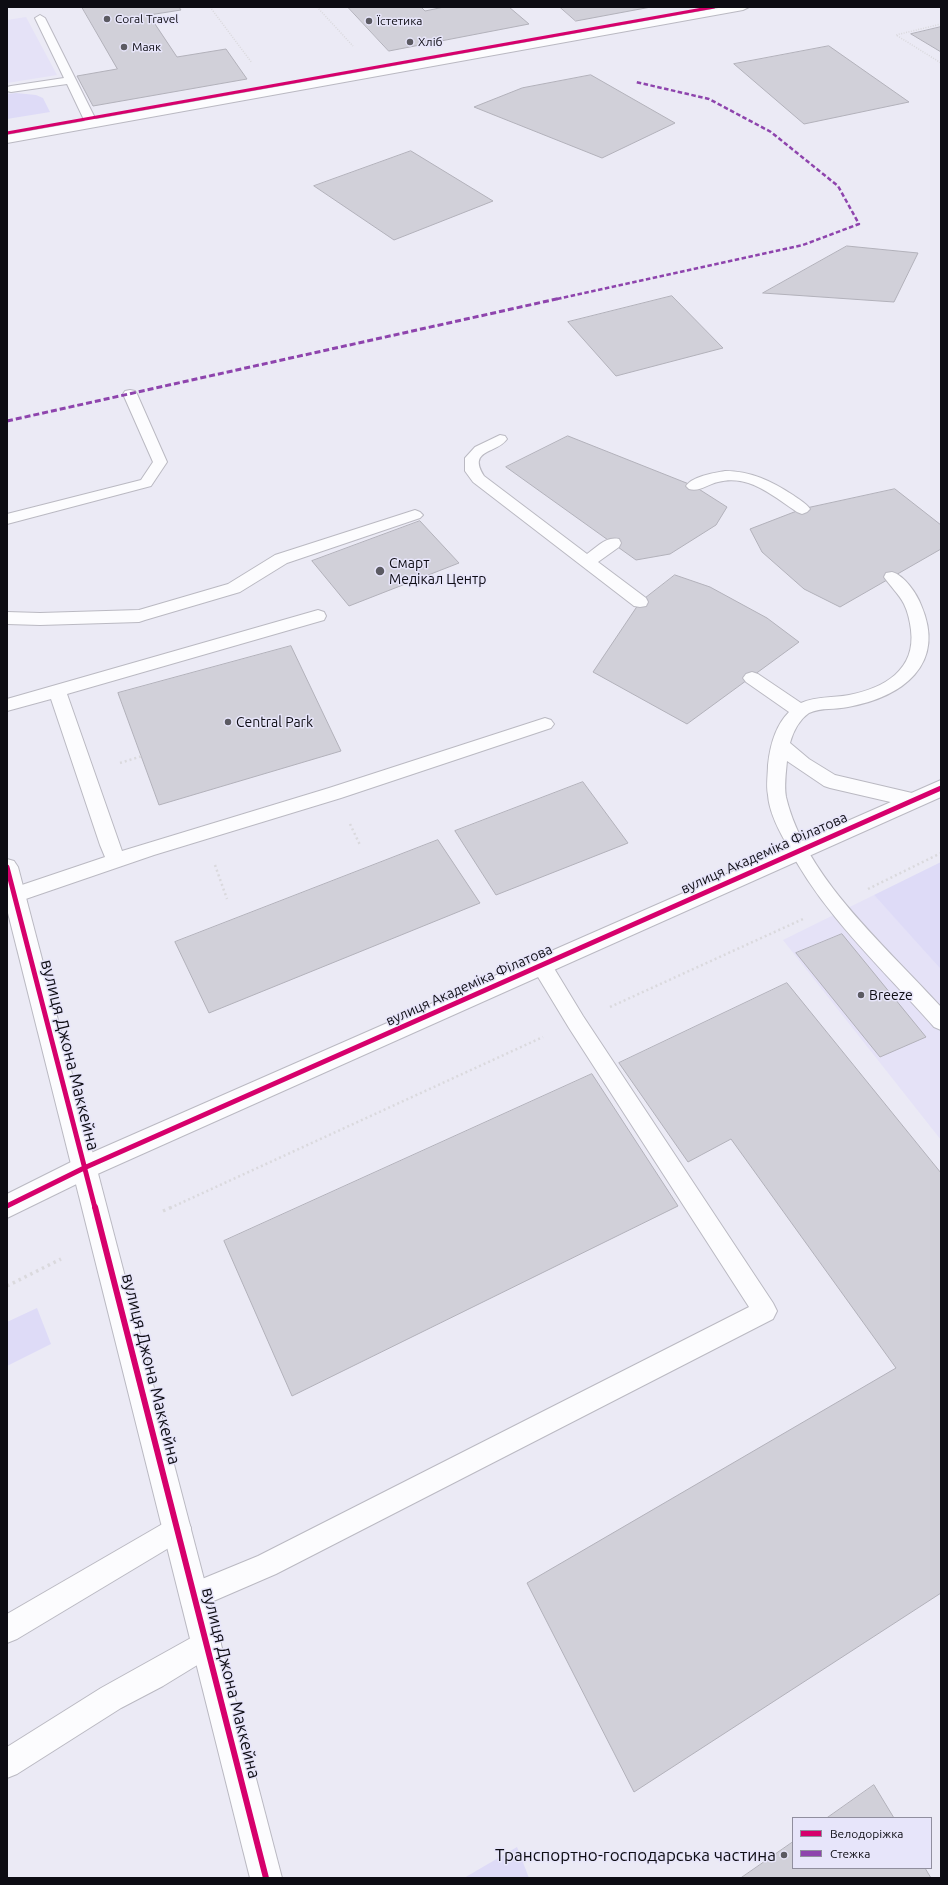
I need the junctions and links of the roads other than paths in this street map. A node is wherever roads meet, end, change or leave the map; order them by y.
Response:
1 (743, 7) edge
2 (40, 18) dead end
3 (70, 80) junction
4 (11, 89) dead end
5 (92, 124) junction
6 (7, 139) edge
7 (130, 394) dead end
8 (500, 439) dead end
9 (694, 486) dead end
10 (802, 509) dead end
11 (415, 515) dead end
12 (7, 519) edge
13 (613, 543) dead end
14 (587, 562) junction
15 (892, 577) dead end
16 (640, 602) dead end
17 (318, 616) dead end
18 (7, 618) edge
19 (752, 678) dead end
20 (57, 691) junction
21 (7, 705) edge
22 (800, 711) junction
23 (544, 724) dead end
24 (780, 745) junction
25 (941, 788) edge
26 (912, 800) junction
27 (798, 851) junction
28 (117, 861) junction
29 (7, 867) edge
30 (14, 896) junction
31 (542, 966) junction
32 (941, 1021) edge
33 (84, 1168) junction
34 (7, 1206) edge
35 (178, 1528) junction
36 (195, 1596) junction
37 (7, 1629) edge
38 (207, 1643) junction
39 (7, 1764) edge
40 (266, 1878) edge

1 - 5 street
2 - 3 lane
3 - 4 lane
3 - 5 lane
5 - 6 street
7 - 12 lane
8 - 14 lane
9 - 10 lane
11 - 18 lane
13 - 14 lane
14 - 16 lane
15 - 22 lane
17 - 20 lane
19 - 22 lane
20 - 21 lane
20 - 28 lane
22 - 24 lane
23 - 28 lane
24 - 26 lane
24 - 27 lane
25 - 26 street, вулиця Академіка Філатова
26 - 27 street, вулиця Академіка Філатова
27 - 31 street, вулиця Академіка Філатова
27 - 32 lane
28 - 30 lane
29 - 30 street, вулиця Джона Маккейна
30 - 33 street, вулиця Джона Маккейна
31 - 33 street, вулиця Академіка Філатова
31 - 36 lane
33 - 34 street, вулиця Академіка Філатова
33 - 35 street, вулиця Джона Маккейна
35 - 36 street, вулиця Джона Маккейна
35 - 37 lane
36 - 38 street, вулиця Джона Маккейна
38 - 39 lane
38 - 40 street, вулиця Джона Маккейна

